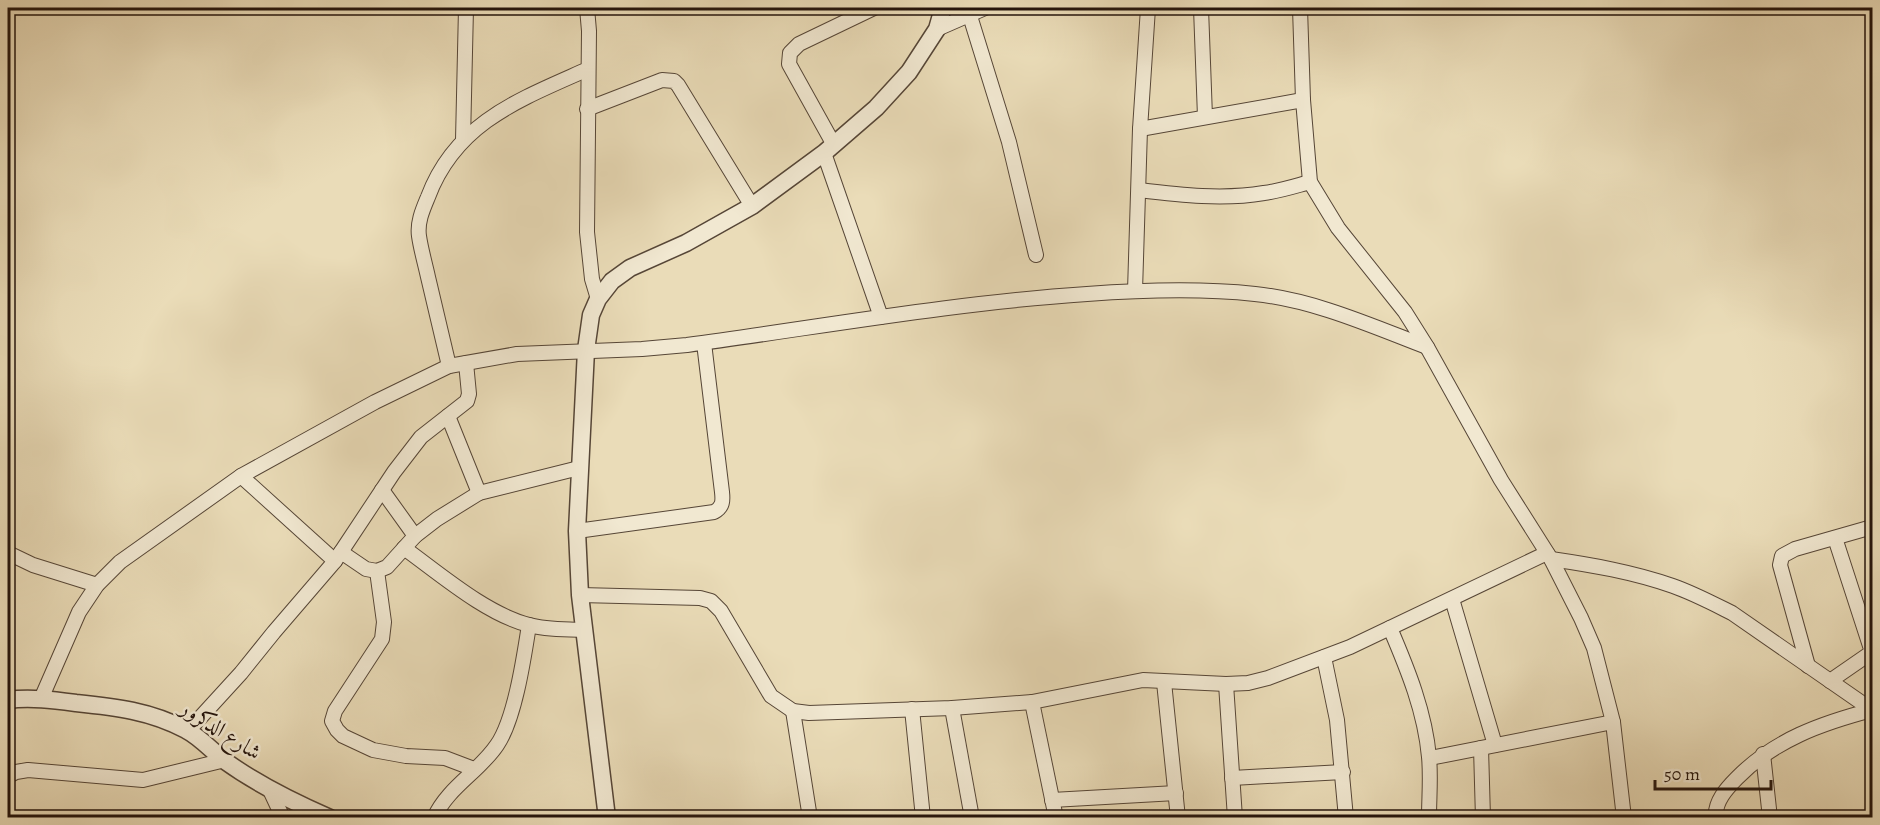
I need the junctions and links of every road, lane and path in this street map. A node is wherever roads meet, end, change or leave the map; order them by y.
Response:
1 (466, 8) edge
2 (587, 8) edge
3 (874, 8) edge
4 (943, 8) edge
5 (985, 8) edge
6 (1148, 8) edge
7 (1201, 8) edge
8 (1300, 8) edge
9 (970, 16) junction
10 (937, 29) junction
11 (588, 69) junction
12 (1303, 100) junction
13 (587, 109) junction
14 (1205, 117) junction
15 (1140, 129) junction
16 (463, 140) junction
17 (829, 149) junction
18 (1310, 182) junction
19 (1139, 190) junction
20 (752, 206) junction
21 (1036, 255) dead end
22 (1135, 291) junction
23 (598, 299) junction
24 (881, 317) junction
25 (704, 343) junction
26 (1427, 347) junction
27 (586, 350) junction
28 (466, 363) junction
29 (449, 366) junction
30 (448, 416) junction
31 (579, 468) junction
32 (241, 476) junction
33 (382, 490) junction
34 (479, 493) junction
35 (1872, 527) edge
36 (577, 531) junction
37 (415, 536) junction
38 (1835, 538) junction
39 (404, 548) junction
40 (8, 553) edge
41 (338, 556) junction
42 (1549, 556) junction
43 (377, 571) junction
44 (97, 585) junction
45 (580, 595) junction
46 (1452, 599) junction
47 (529, 625) junction
48 (1390, 628) junction
49 (584, 630) junction
50 (1324, 657) junction
51 (1808, 666) junction
52 (1830, 681) junction
53 (1164, 682) junction
54 (1226, 684) junction
55 (41, 699) junction
56 (8, 700) edge
57 (1032, 702) junction
58 (952, 708) junction
59 (912, 709) junction
60 (1872, 710) edge
61 (793, 711) junction
62 (1613, 722) junction
63 (188, 731) junction
64 (1488, 746) junction
65 (1763, 754) junction
66 (1430, 758) junction
67 (225, 760) junction
68 (474, 769) junction
69 (1343, 772) junction
70 (8, 776) edge
71 (1232, 778) junction
72 (269, 788) junction
73 (1176, 793) junction
74 (1052, 800) junction
75 (283, 818) edge
76 (330, 818) edge
77 (434, 818) edge
78 (607, 818) edge
79 (810, 818) edge
80 (923, 818) edge
81 (972, 818) edge
82 (1056, 818) edge
83 (1178, 818) edge
84 (1235, 818) edge
85 (1346, 818) edge
86 (1429, 818) edge
87 (1483, 818) edge
88 (1624, 818) edge
89 (1716, 818) edge
90 (1770, 818) edge

1 - 16 street
2 - 11 street
3 - 17 street
4 - 10 street
5 - 9 street
6 - 15 street
7 - 14 street
8 - 12 street
9 - 10 street
9 - 21 street
10 - 17 street
11 - 13 street
11 - 16 street
12 - 14 street
12 - 18 street
13 - 20 street
13 - 23 street
14 - 15 street
15 - 19 street
16 - 29 street
17 - 20 street
17 - 24 street
18 - 19 street
18 - 26 street
19 - 22 street
20 - 23 street
22 - 24 street
22 - 26 street
23 - 27 street
24 - 25 street
25 - 27 street
25 - 36 street
26 - 42 street
27 - 28 street
27 - 31 street
28 - 29 street
28 - 30 street
29 - 32 street
30 - 33 street
30 - 34 street
31 - 34 street
31 - 36 street
32 - 41 street
32 - 44 street
33 - 37 street
33 - 41 street
34 - 37 street
35 - 38 street
36 - 45 street
37 - 39 street
38 - 51 street
38 - 52 street
39 - 43 street
39 - 47 street
40 - 44 street
41 - 43 street
41 - 63 street
42 - 46 street
42 - 51 street
42 - 62 street
43 - 68 street
44 - 55 street
45 - 49 street
45 - 61 street
46 - 48 street
46 - 64 street
47 - 49 street
47 - 68 street
48 - 50 street
48 - 66 street
49 - 78 street
50 - 54 street
50 - 69 street
51 - 52 street
52 - 60 street
53 - 54 street
53 - 57 street
53 - 73 street
54 - 71 street
55 - 56 street, شارع الدكرور
55 - 63 street, شارع الدكرور
57 - 58 street
57 - 74 street
58 - 59 street
58 - 81 street
59 - 61 street
59 - 80 street
60 - 65 street
61 - 79 street
62 - 64 street
62 - 88 street
63 - 67 street, شارع الدكرور
64 - 66 street
64 - 87 street
65 - 89 street
65 - 90 street
66 - 86 street
67 - 70 street
67 - 72 street, شارع الدكرور
68 - 77 street
69 - 71 street
69 - 85 street
71 - 84 street
72 - 75 street
72 - 76 street, شارع الدكرور
73 - 74 street
73 - 83 street
74 - 82 street

